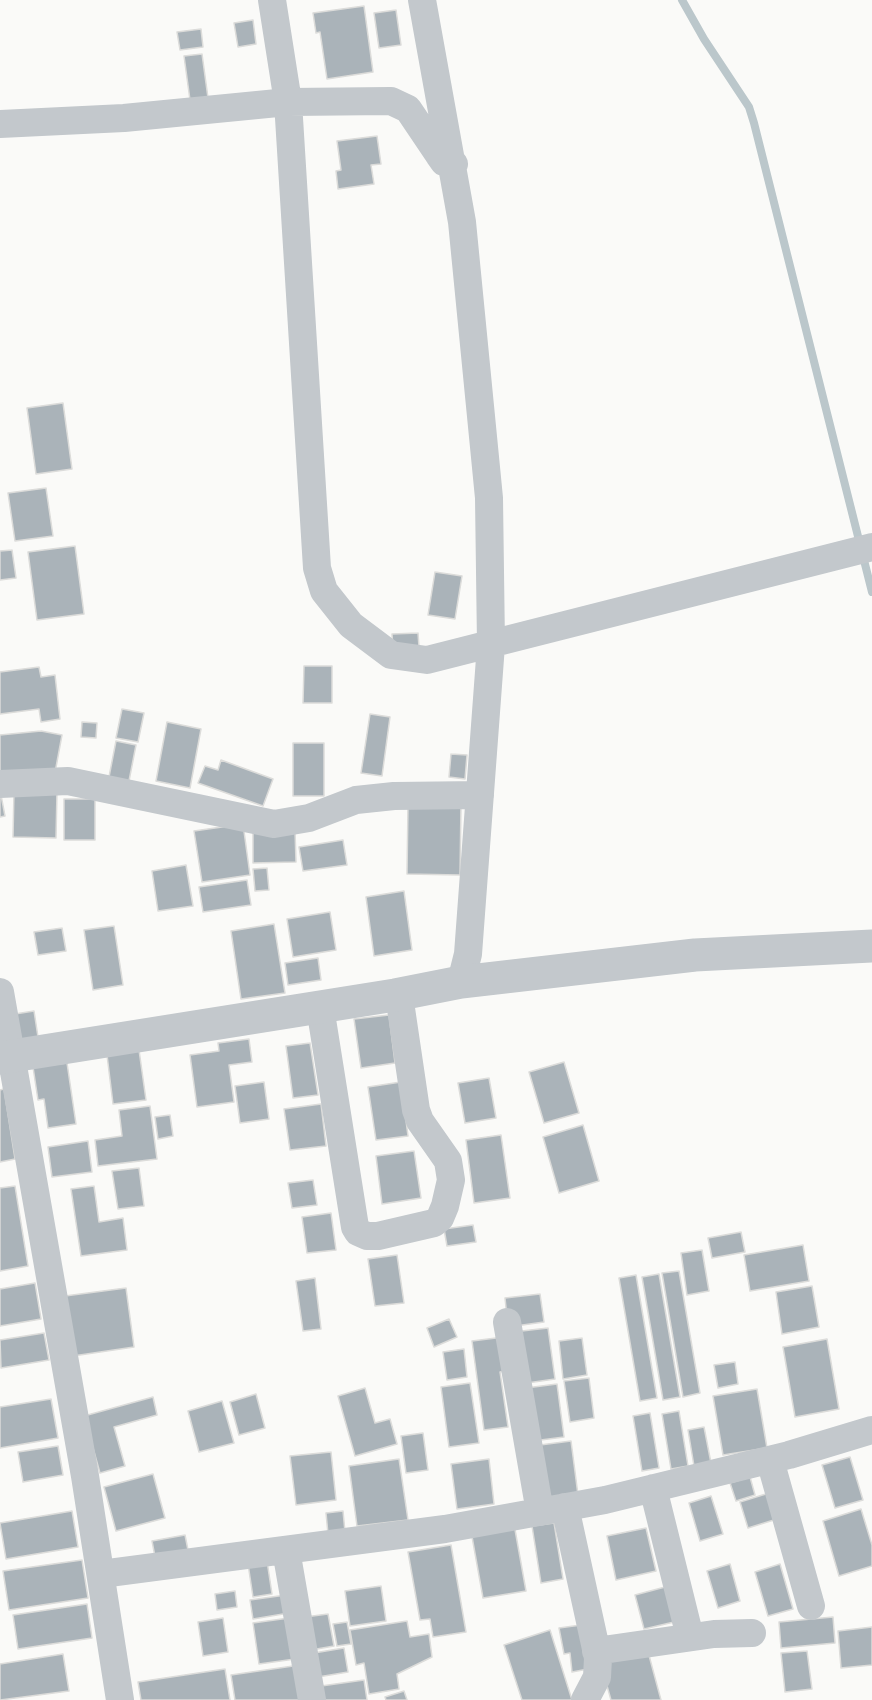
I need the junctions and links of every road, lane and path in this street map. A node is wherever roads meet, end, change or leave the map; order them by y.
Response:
1 (272, 0) edge
2 (422, 0) edge
3 (288, 102) junction
4 (0, 124) edge
5 (454, 164) junction
6 (872, 547) edge
7 (491, 645) junction
8 (0, 784) edge
9 (480, 795) junction
10 (872, 946) edge
11 (461, 982) junction
12 (0, 992) edge
13 (399, 994) junction
14 (320, 1007) junction
15 (5, 1057) edge
16 (507, 1322) dead end
17 (872, 1430) edge
18 (770, 1460) junction
19 (653, 1488) junction
20 (552, 1509) junction
21 (286, 1550) junction
22 (100, 1574) junction
23 (811, 1606) dead end
24 (752, 1633) dead end
25 (690, 1637) junction
26 (597, 1651) junction
27 (120, 1700) edge
28 (312, 1700) edge
29 (585, 1700) edge

1 - 3 street
2 - 5 street
3 - 4 street
3 - 5 street
3 - 7 street
5 - 7 street
6 - 7 street
7 - 9 street
8 - 9 street
9 - 11 street
10 - 11 street
11 - 13 street
12 - 15 street
13 - 14 street
13 - 14 street
14 - 15 street
15 - 22 street
16 - 20 street
17 - 18 street
18 - 19 street
18 - 23 street
19 - 20 street
19 - 25 street
20 - 21 street
20 - 26 street
21 - 22 street
21 - 28 street
22 - 27 street
24 - 25 street
25 - 26 street
26 - 29 street

